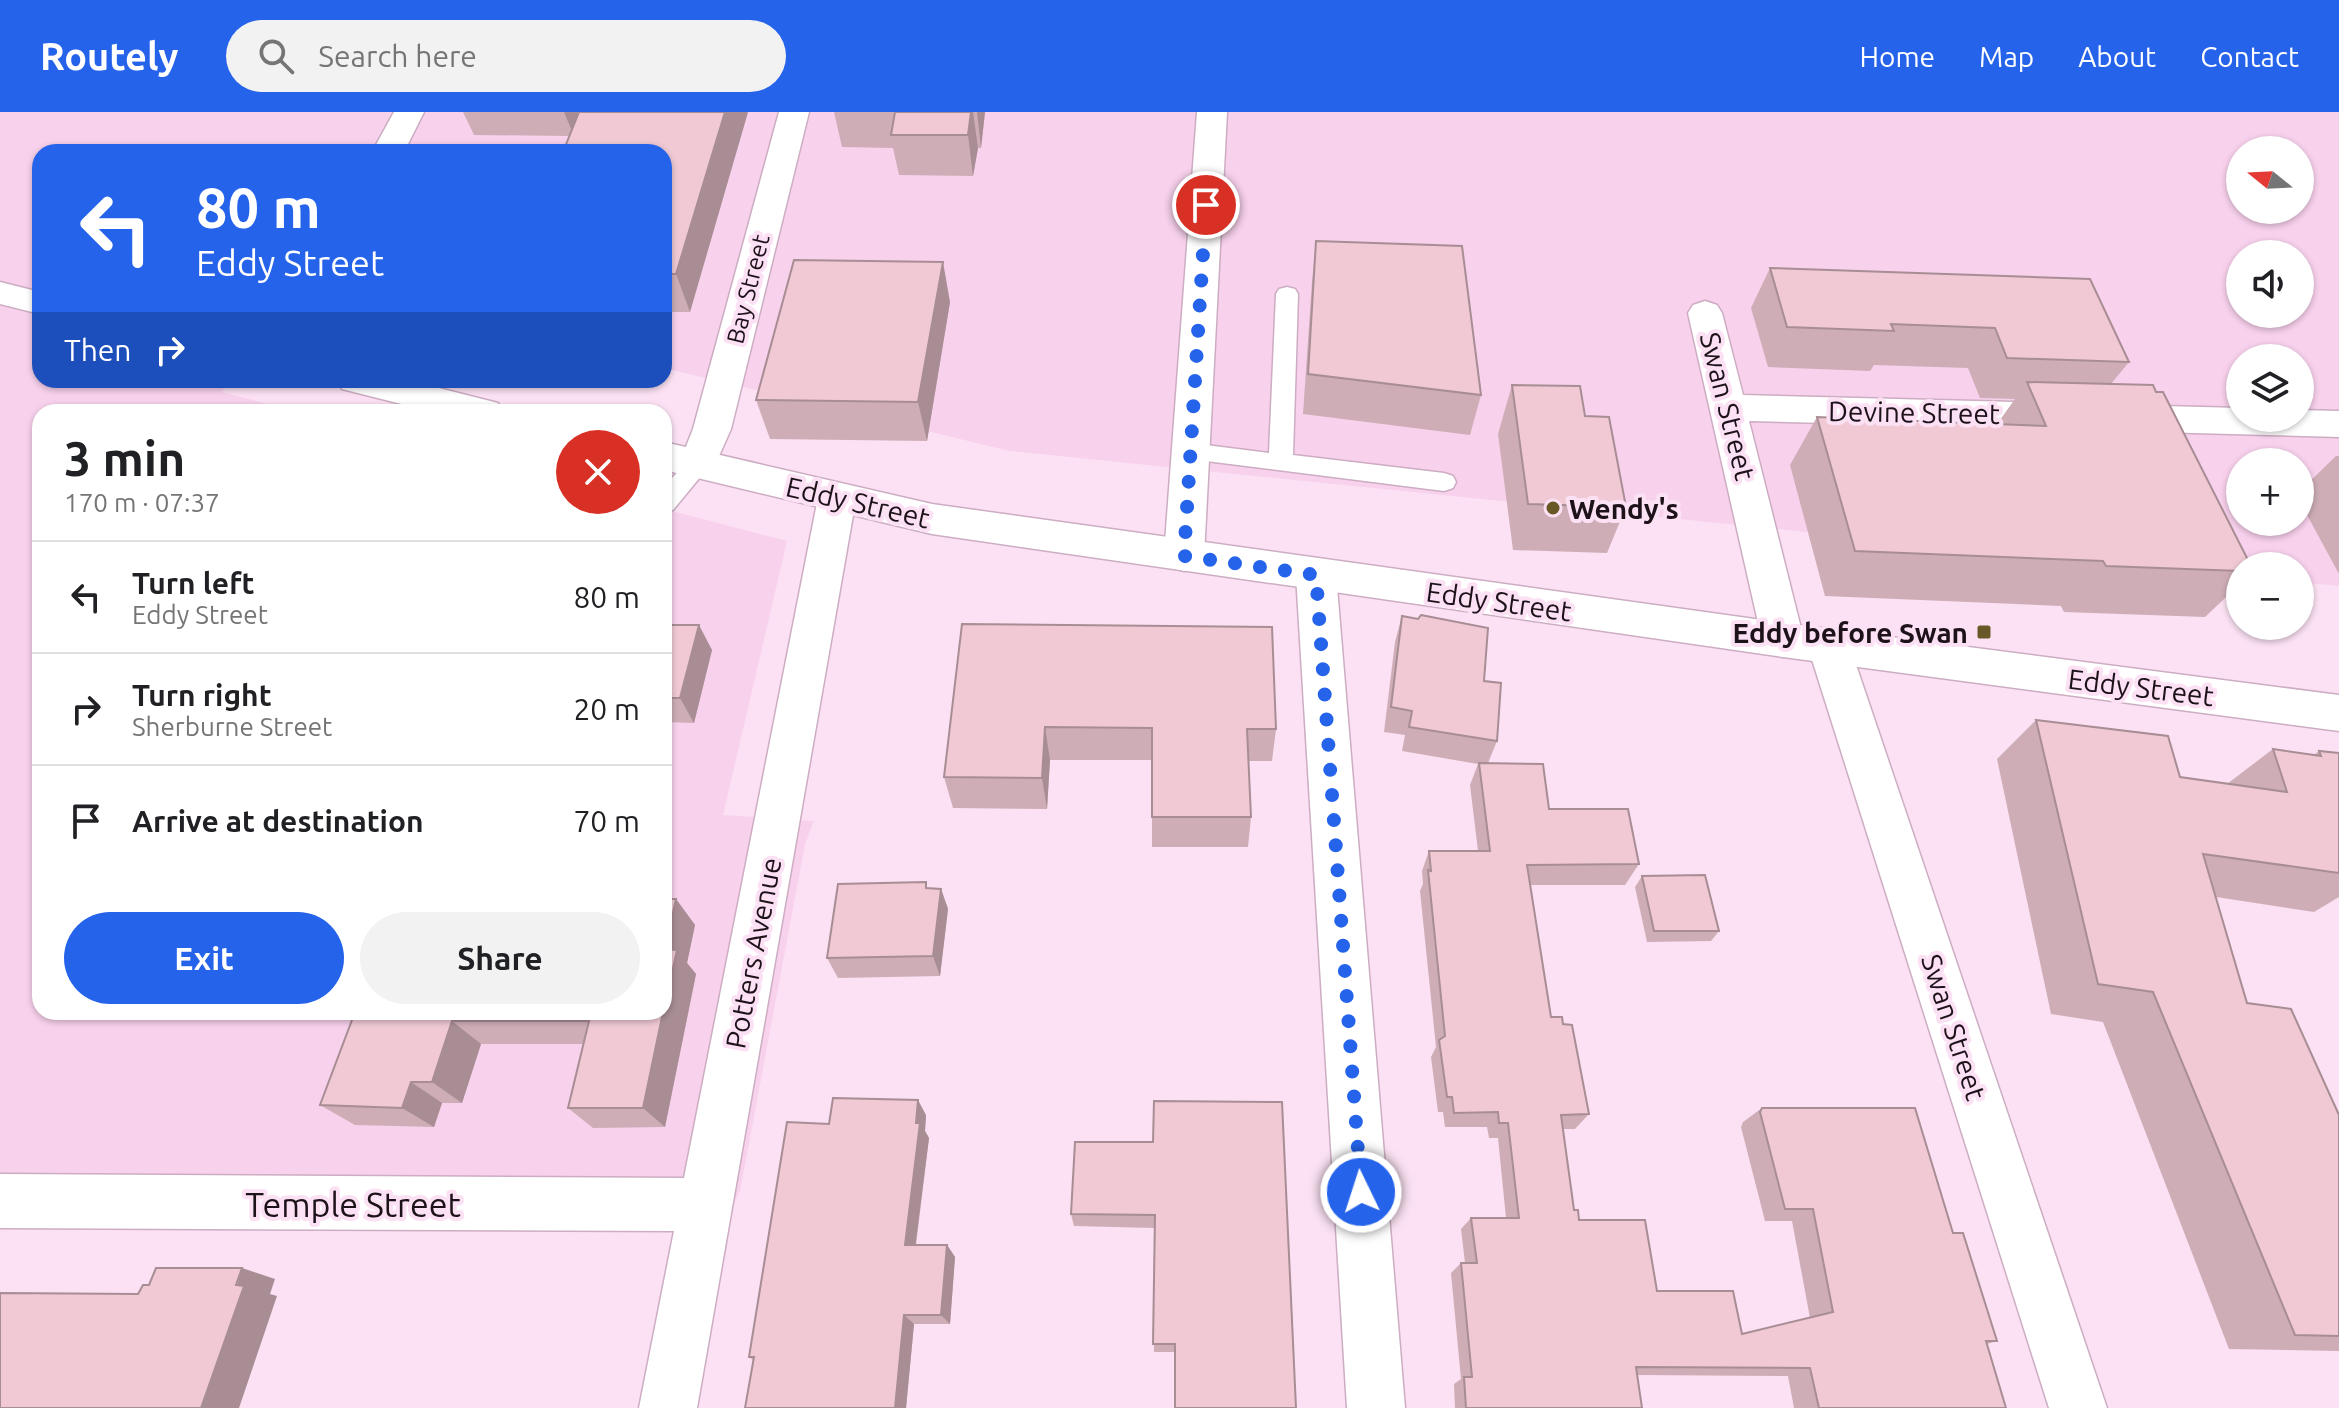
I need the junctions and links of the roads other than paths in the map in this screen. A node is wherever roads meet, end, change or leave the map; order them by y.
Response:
1 (409, 112) edge
2 (794, 112) edge
3 (1212, 112) edge
4 (392, 144) edge
5 (0, 293) edge
6 (1287, 294) dead end
7 (32, 301) edge
8 (1705, 313) dead end
9 (378, 388) edge
10 (425, 404) edge
11 (1730, 408) junction
12 (2339, 424) edge
13 (1190, 452) junction
14 (681, 460) edge
15 (1281, 463) junction
16 (1444, 482) dead end
17 (672, 483) edge
18 (837, 498) junction
19 (1184, 556) junction
20 (1316, 575) junction
21 (1806, 644) junction
22 (2339, 713) edge
23 (706, 1205) junction
24 (2, 1206) edge
25 (668, 1408) edge
26 (1376, 1408) edge
27 (2078, 1408) edge

1 - 4 street
2 - 14 street, Bay Street
3 - 13 street
5 - 7 street
6 - 15 lane
8 - 11 street, Swan Street
9 - 10 street
11 - 12 street, Devine Street
11 - 21 street, Swan Street
13 - 15 lane
13 - 19 street
14 - 17 lane
14 - 18 street, Eddy Street
15 - 16 lane
18 - 19 street, Eddy Street
18 - 23 street, Potters Avenue
19 - 20 street, Eddy Street
20 - 21 street, Eddy Street
20 - 26 street
21 - 22 street, Eddy Street
21 - 27 street, Swan Street
23 - 24 street, Temple Street
23 - 25 street, Potters Avenue

